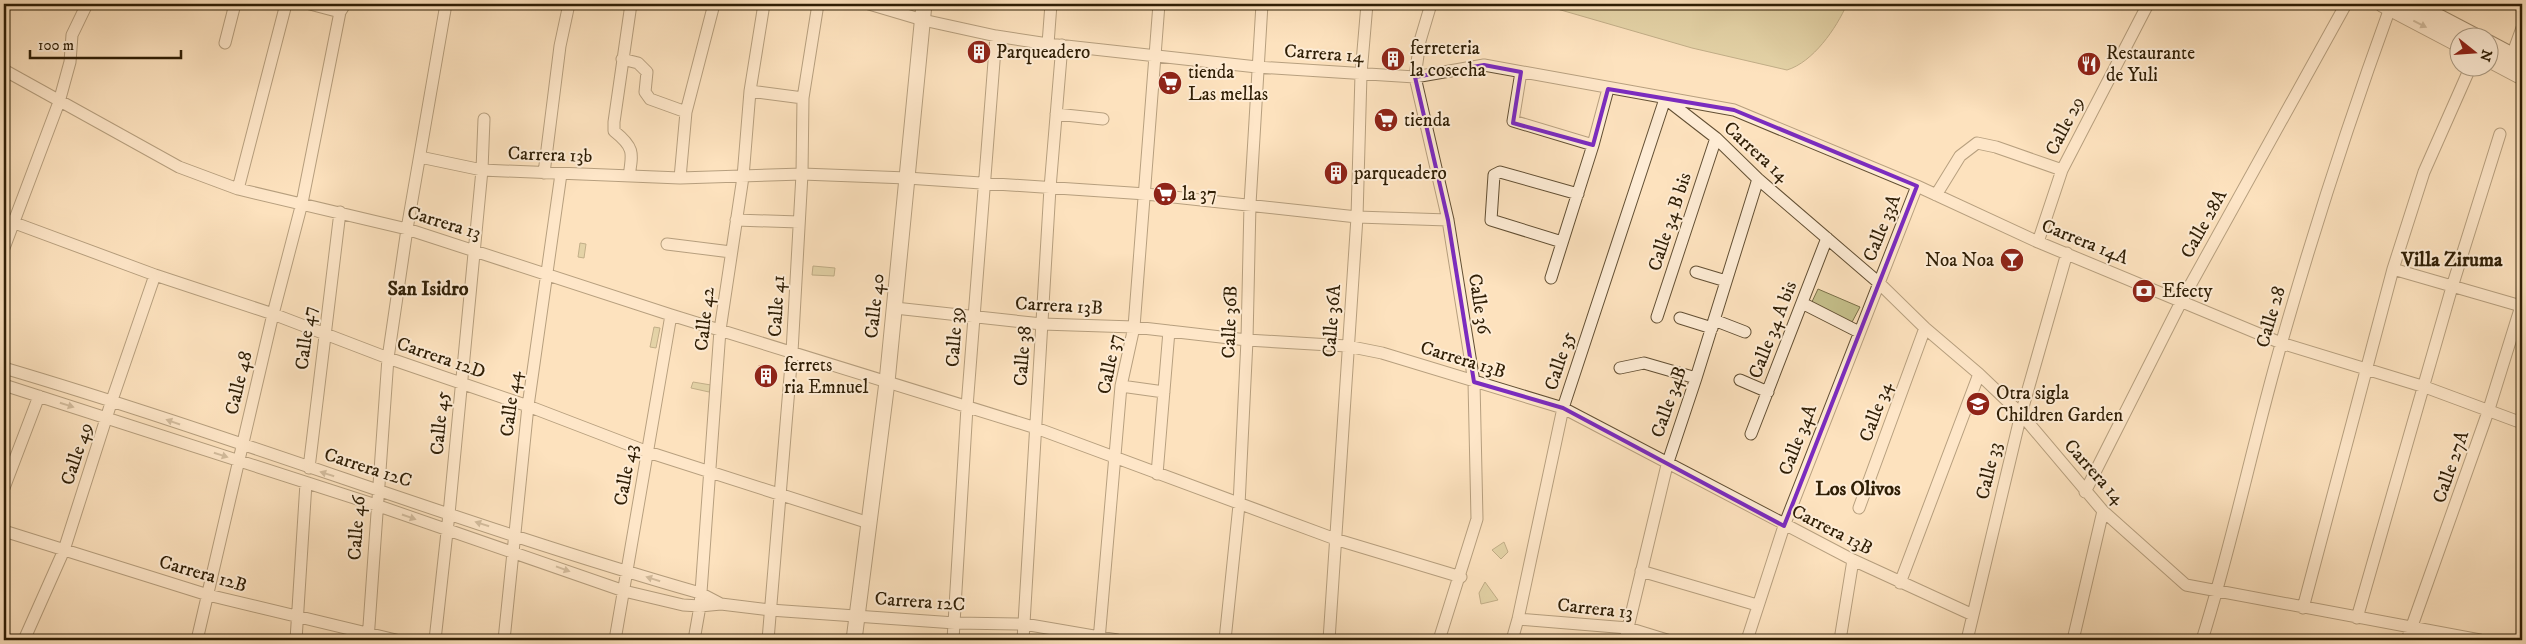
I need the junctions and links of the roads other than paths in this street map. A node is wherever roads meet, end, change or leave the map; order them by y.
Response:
1 (87, 4) edge
2 (235, 4) edge
3 (286, 4) edge
4 (310, 4) edge
5 (446, 4) edge
6 (569, 4) edge
7 (631, 4) edge
8 (714, 4) edge
9 (764, 4) edge
10 (818, 4) edge
11 (869, 4) edge
12 (924, 4) edge
13 (1051, 4) edge
14 (1159, 4) edge
15 (1262, 4) edge
16 (1367, 4) edge
17 (1431, 4) edge
18 (2148, 4) edge
19 (2346, 4) edge
20 (2413, 4) edge
21 (2386, 6) edge
22 (342, 8) edge
23 (923, 20) junction
24 (2459, 28) edge
25 (2522, 28) edge
26 (996, 36) junction
27 (2448, 39) edge
28 (225, 43) dead end
29 (1048, 44) junction
30 (1062, 45) junction
31 (2498, 50) edge
32 (1154, 56) junction
33 (622, 58) junction
34 (2498, 60) edge
35 (2514, 62) edge
36 (1257, 67) junction
37 (4, 70) edge
38 (1521, 72) junction
39 (1361, 74) junction
40 (1415, 77) junction
41 (2522, 77) edge
42 (2466, 78) edge
43 (1608, 88) junction
44 (750, 91) junction
45 (803, 98) junction
46 (1665, 98) junction
47 (59, 102) junction
48 (686, 112) junction
49 (1056, 114) junction
50 (1103, 118) dead end
51 (484, 119) dead end
52 (2500, 134) dead end
53 (1716, 138) junction
54 (1593, 145) junction
55 (420, 157) junction
56 (482, 170) junction
57 (2062, 170) junction
58 (544, 173) junction
59 (562, 174) junction
60 (802, 174) junction
61 (629, 176) junction
62 (743, 177) junction
63 (680, 178) junction
64 (907, 178) junction
65 (1758, 179) junction
66 (985, 183) junction
67 (1917, 186) junction
68 (1050, 188) junction
69 (238, 189) junction
70 (1146, 194) junction
71 (1578, 194) junction
72 (1936, 195) junction
73 (302, 203) junction
74 (1250, 204) junction
75 (340, 212) junction
76 (1357, 217) junction
77 (8, 220) edge
78 (736, 220) junction
79 (1448, 220) junction
80 (799, 222) junction
81 (407, 230) junction
82 (1827, 238) junction
83 (1562, 242) junction
84 (2038, 242) junction
85 (667, 244) dead end
86 (4, 248) edge
87 (474, 251) junction
88 (730, 252) junction
89 (2067, 253) junction
90 (2393, 269) junction
91 (1696, 272) dead end
92 (545, 274) junction
93 (155, 275) junction
94 (1551, 278) dead end
95 (1726, 281) junction
96 (1878, 283) junction
97 (2452, 287) junction
98 (2182, 300) junction
99 (1802, 303) junction
100 (2522, 304) edge
101 (895, 308) junction
102 (273, 314) junction
103 (671, 315) junction
104 (974, 316) junction
105 (1657, 317) dead end
106 (1680, 318) dead end
107 (1042, 324) junction
108 (1713, 324) junction
109 (1134, 327) junction
110 (1925, 328) junction
111 (720, 330) junction
112 (1169, 331) junction
113 (1745, 332) dead end
114 (1859, 332) junction
115 (324, 334) junction
116 (1247, 340) junction
117 (2281, 342) junction
118 (1347, 346) junction
119 (792, 352) junction
120 (388, 358) junction
121 (4, 368) edge
122 (1620, 368) dead end
123 (2366, 370) junction
124 (1979, 374) junction
125 (1696, 378) junction
126 (1740, 380) dead end
127 (887, 382) junction
128 (1474, 382) junction
129 (461, 383) junction
130 (4, 385) edge
131 (1122, 386) junction
132 (2425, 387) junction
133 (1164, 392) junction
134 (1768, 392) junction
135 (39, 396) junction
136 (112, 400) junction
137 (528, 406) junction
138 (967, 407) junction
139 (1563, 408) junction
140 (2489, 409) junction
141 (2021, 414) junction
142 (107, 418) junction
143 (2522, 423) edge
144 (1036, 428) junction
145 (1751, 434) dead end
146 (243, 446) junction
147 (648, 452) junction
148 (1116, 458) junction
149 (240, 461) junction
150 (1667, 465) junction
151 (308, 468) junction
152 (710, 473) junction
153 (1157, 474) junction
154 (306, 483) junction
155 (4, 488) edge
156 (378, 489) junction
157 (2085, 492) junction
158 (781, 493) junction
159 (376, 505) junction
160 (1239, 505) junction
161 (1859, 508) dead end
162 (2103, 511) junction
163 (450, 514) junction
164 (869, 523) junction
165 (1784, 526) junction
166 (448, 530) junction
167 (4, 531) edge
168 (513, 535) junction
169 (1338, 540) junction
170 (64, 550) junction
171 (513, 551) junction
172 (1853, 560) junction
173 (628, 571) junction
174 (1641, 571) junction
175 (1461, 577) junction
176 (1900, 583) junction
177 (624, 591) junction
178 (2217, 592) junction
179 (700, 593) junction
180 (208, 595) junction
181 (721, 604) junction
182 (1757, 604) junction
183 (700, 606) junction
184 (2303, 608) junction
185 (770, 610) junction
186 (1973, 615) junction
187 (856, 616) junction
188 (298, 618) junction
189 (2357, 618) junction
190 (1518, 619) junction
191 (955, 622) junction
192 (1024, 624) junction
193 (1628, 628) junction
194 (2411, 628) junction
195 (368, 637) edge
196 (1099, 638) edge
197 (24, 640) edge
198 (197, 640) edge
199 (296, 640) edge
200 (396, 640) edge
201 (435, 640) edge
202 (504, 640) edge
203 (616, 640) edge
204 (694, 640) edge
205 (768, 640) edge
206 (854, 640) edge
207 (953, 640) edge
208 (1023, 640) edge
209 (1117, 640) edge
210 (1225, 640) edge
211 (1330, 640) edge
212 (1439, 640) edge
213 (1512, 640) edge
214 (1625, 640) edge
215 (1667, 640) edge
216 (1747, 640) edge
217 (1840, 640) edge
218 (1967, 640) edge
219 (2073, 640) edge
220 (2202, 640) edge
221 (2407, 640) edge
222 (2480, 640) edge

1 - 47 street
2 - 28 street
3 - 69 street
4 - 22 street
5 - 55 street, Calle 46
6 - 58 street
7 - 33 street
8 - 48 street
9 - 44 street, Calle 42
10 - 45 street, Calle 41
11 - 23 street, Carrera 14
12 - 23 street, Calle 40
13 - 29 street
14 - 32 street, Calle 37
15 - 36 street, Calle 36B
16 - 39 street, Calle 36A
17 - 40 street, Calle 36
18 - 57 street, Calle 29
19 - 98 street, Calle 28A
20 - 24 main road
21 -> 27 street
21 - 117 street, Calle 28
22 - 73 street, Calle 48
23 - 26 street, Carrera 14
23 - 64 street, Calle 40
25 - 35 street
26 - 29 street, Carrera 14
26 - 66 street, Calle 39
29 - 30 street, Carrera 14
30 - 32 street, Carrera 14
30 - 49 street, Calle 38
31 - 35 main road
32 - 36 street, Carrera 14
32 - 70 street, Calle 37
33 - 48 street
33 - 61 street
34 - 35 street
35 - 41 street
36 - 39 street, Carrera 14
36 - 74 street, Calle 36B
37 - 47 street, Carrera 13
38 - 40 street, Carrera 14
38 - 43 street, Carrera 14
38 - 54 street
39 - 40 street, Carrera 14
39 - 76 street, Calle 36A
40 - 79 street, Calle 36
42 - 90 street
43 - 46 street, Carrera 14
43 - 54 street
44 - 45 street
44 - 62 street, Calle 42
45 - 60 street, Calle 41
46 - 53 street, Carrera 14
46 - 67 street, Carrera 14A
46 - 139 street, Calle 35
47 - 69 street, Carrera 13
47 - 77 street
48 - 63 street
49 - 50 street
49 - 68 street, Calle 38
51 - 56 street, Calle 45
52 - 97 street
53 - 65 street, Carrera 14
53 - 105 street, Calle 34 B bis
54 - 71 street
55 - 56 street, Carrera 13b
55 - 81 street, Calle 46
56 - 58 street, Carrera 13b
56 - 87 street, Calle 45
57 - 72 street
57 - 84 street, Calle 29
58 - 59 street, Carrera 13b
59 - 61 street, Carrera 13b
59 - 92 street, Calle 44
60 - 62 street
60 - 64 street
60 - 80 street, Calle 41
61 - 63 street, Carrera 13b
62 - 63 street
62 - 78 street, Calle 42
64 - 66 street
64 - 101 street, Calle 40
65 - 82 street, Carrera 14
65 - 95 street, Calle 34B
66 - 68 street
66 - 104 street, Calle 39
67 - 72 street, Carrera 14A
67 - 96 street, Calle 33A
68 - 70 street
68 - 107 street, Calle 38
69 - 73 street, Carrera 13
70 - 74 street
70 - 109 street, Calle 37
71 - 83 street
71 - 83 street
72 - 84 street, Carrera 14A
73 - 75 street, Carrera 13
73 - 102 street, Calle 48
74 - 76 street
74 - 116 street, Calle 36B
75 - 81 street, Carrera 13
75 - 115 street, Calle 47
76 - 79 street
76 - 118 street, Calle 36A
77 - 86 street
77 - 93 street, Carrera 12D
78 - 80 street
78 - 88 street, Calle 42
79 - 128 street, Calle 36
80 - 119 street, Calle 41
81 - 87 street, Carrera 13
81 - 120 street, Calle 46
82 - 96 street, Carrera 14
82 - 99 street, Calle 34 A bis
83 - 94 street
84 - 89 street, Carrera 14A
85 - 88 street
87 - 92 street, Carrera 13
87 - 129 street, Calle 45
88 - 111 street, Calle 42
89 - 98 street, Carrera 14A
89 - 141 street, Calle 33
90 - 97 street
90 - 123 street
91 - 95 street
92 - 103 street, Carrera 13
92 - 137 street, Calle 44
93 - 102 street, Carrera 12D
93 - 136 street, Calle 49
95 - 108 street, Calle 34B
96 - 110 street, Carrera 14
96 - 114 street, Calle 34A
97 - 100 street
97 - 132 street
98 - 117 street, Carrera 14A
98 - 157 street, Calle 28A
99 - 114 street
99 - 134 street, Calle 34 A bis
100 - 140 street, Calle 27A
101 - 104 street, Carrera 13B
101 - 127 street, Calle 40
102 - 115 street, Carrera 12D
102 - 146 street, Calle 48
103 - 111 street, Carrera 13
103 - 147 street, Calle 43
104 - 107 street, Carrera 13B
104 - 138 street, Calle 39
106 - 108 street
107 - 109 street, Carrera 13B
107 - 144 street, Calle 38
108 - 113 street
108 - 125 street, Calle 34B
109 - 112 street, Carrera 13B
109 - 131 street, Calle 37
110 - 124 street, Carrera 14
110 - 161 street, Calle 34
111 - 119 street, Carrera 13
111 - 152 street, Calle 42
112 - 116 street, Carrera 13B
112 - 133 street
114 - 165 street, Calle 34A
115 - 120 street, Carrera 12D
115 - 151 street, Calle 47
116 - 118 street, Carrera 13B
116 - 160 street, Calle 36B
117 - 123 street, Carrera 14A
117 - 178 street, Calle 28
118 - 128 street, Carrera 13B
118 - 169 street, Calle 36A
119 - 127 street, Carrera 13
119 - 158 street, Calle 41
120 - 129 street, Carrera 12D
120 - 156 street, Calle 46
121 - 136 street, Carrera 12C
122 - 125 street
123 - 132 street, Carrera 14A
123 - 184 street
124 - 141 street, Carrera 14
124 - 176 street
125 - 150 street, Calle 34B
126 - 134 street
127 - 138 street, Carrera 13
127 - 164 street, Calle 40
128 - 139 street, Carrera 13B
128 - 175 street, Calle 36
129 - 137 street, Carrera 12D
129 - 163 street, Calle 45
130 - 135 street, Carrera 12C
131 - 133 street
131 - 148 street, Calle 37
132 - 140 street, Carrera 14A
132 - 189 street
133 - 153 street
134 - 145 street, Calle 34 A bis
135 -> 142 street, Carrera 12C
135 - 155 street
136 - 142 street, Calle 49
146 -> 136 street, Carrera 12C
137 - 147 street, Carrera 12D
137 - 168 street, Calle 44
138 - 144 street, Carrera 13
138 - 191 street, Calle 39
139 - 150 street, Carrera 13B
139 - 190 street, Calle 35
140 - 143 street, Carrera 14A
140 - 194 street, Calle 27A
141 - 157 street, Carrera 14
141 - 186 street, Calle 33
142 -> 149 street, Carrera 12C
142 - 170 street, Calle 49
144 - 148 street, Carrera 13
144 - 192 street, Calle 38
146 - 149 street, Calle 48
146 - 151 street, Carrera 12C
147 - 152 street, Carrera 12D
147 - 173 street, Calle 43
148 - 153 street, Carrera 13
148 - 196 street, Calle 37
149 - 154 street, Carrera 12C
149 - 180 street, Calle 48
150 - 165 street, Carrera 13B
150 - 174 street, Calle 34B
156 -> 151 street, Carrera 12C
152 - 158 street, Carrera 12D
152 - 179 street, Calle 42
153 - 160 street, Carrera 13
154 - 159 street, Carrera 12C
154 - 188 street
156 - 159 street, Calle 46
156 - 163 street, Carrera 12C
157 - 162 street, Carrera 14
158 - 164 street, Carrera 12D
158 - 185 street, Calle 41
159 -> 166 street, Carrera 12C
159 - 195 street, Calle 46
160 - 169 street, Carrera 13
160 - 210 street, Calle 36B
162 - 178 street, Carrera 14
162 - 219 street
163 - 166 street, Calle 45
168 -> 163 street, Carrera 12C
164 - 187 street, Calle 40
165 - 172 street, Carrera 13B
165 - 182 street, Calle 34A
166 - 171 street, Carrera 12C
166 - 201 street, Calle 45
167 - 170 street, Carrera 12B
168 - 171 street, Calle 44
168 - 173 street, Carrera 12C
169 - 175 street, Carrera 13
169 - 211 street, Calle 36A
170 - 180 street, Carrera 12B
170 - 197 street, Calle 49
171 -> 177 street, Carrera 12C
171 - 202 street, Calle 44
172 - 176 street, Carrera 13B
172 - 217 street
173 - 177 street, Calle 43
179 -> 173 street, Carrera 12C
174 - 182 street
174 - 193 street, Calle 34B
175 - 212 street, Calle 36
176 - 186 street, Carrera 13B
177 - 183 street, Carrera 12C
177 - 203 street, Calle 43
178 - 184 street, Carrera 14
178 - 220 street, Calle 28
179 - 181 street, Carrera 12C
179 - 183 street, Calle 42
180 - 188 street, Carrera 12B
180 - 198 street, Calle 48
181 - 183 street, Carrera 12C
181 - 185 street, Carrera 12C
182 - 216 street, Calle 34A
183 - 204 street, Calle 42
184 - 189 street, Carrera 14
185 - 187 street, Carrera 12C
185 - 205 street, Calle 41
186 - 218 street, Calle 33
187 - 191 street, Carrera 12C
187 - 206 street, Calle 40
188 - 195 street, Carrera 12B
188 - 199 street
189 - 194 street, Carrera 14
190 - 193 street, Carrera 13
190 - 213 street, Calle 35
191 - 192 street, Carrera 12C
191 - 207 street, Calle 39
192 - 196 street, Carrera 12C
192 - 208 street, Calle 38
193 - 214 street, Calle 34B
193 - 215 street, Carrera 13
194 - 221 street, Calle 27A
194 - 222 street, Carrera 14
195 - 200 street, Carrera 12B
196 - 209 street, Carrera 12C

